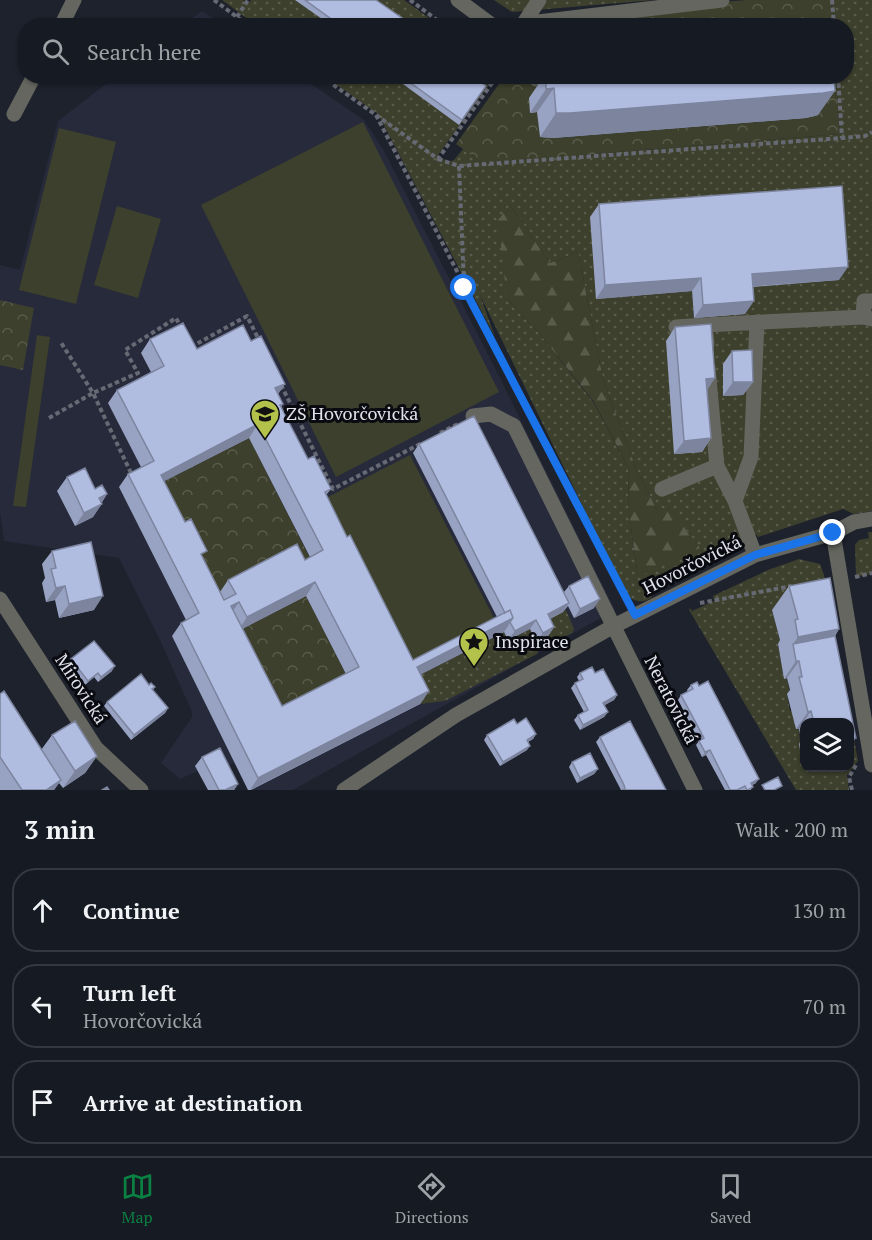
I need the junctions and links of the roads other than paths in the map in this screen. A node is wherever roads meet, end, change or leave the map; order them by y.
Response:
1 (74, 0) edge
2 (458, 0) edge
3 (539, 0) edge
4 (721, 1) edge
5 (65, 18) edge
6 (482, 18) edge
7 (527, 18) edge
8 (567, 18) edge
9 (30, 84) edge
10 (14, 114) dead end
11 (872, 301) edge
12 (868, 318) edge
13 (757, 322) junction
14 (705, 325) junction
15 (676, 327) edge
16 (473, 416) edge
17 (717, 466) junction
18 (662, 489) dead end
19 (735, 501) junction
20 (872, 519) edge
21 (833, 533) junction
22 (755, 555) junction
23 (0, 598) edge
24 (612, 627) junction
25 (872, 765) edge
26 (141, 790) edge
27 (344, 790) edge
28 (695, 790) edge

1 - 5 street
2 - 6 street
3 - 7 street
4 - 8 street
9 - 10 street
11 - 12 street
12 - 13 street
13 - 14 street
13 - 19 street
14 - 15 street
14 - 17 street
16 - 24 street, Neratovická
17 - 18 street
17 - 19 street
19 - 22 street
20 - 21 street, Hovorčovická
21 - 22 street, Hovorčovická
21 - 25 street
22 - 24 street, Hovorčovická
23 - 26 street, Mirovická
24 - 27 street, Hovorčovická
24 - 28 street, Neratovická

